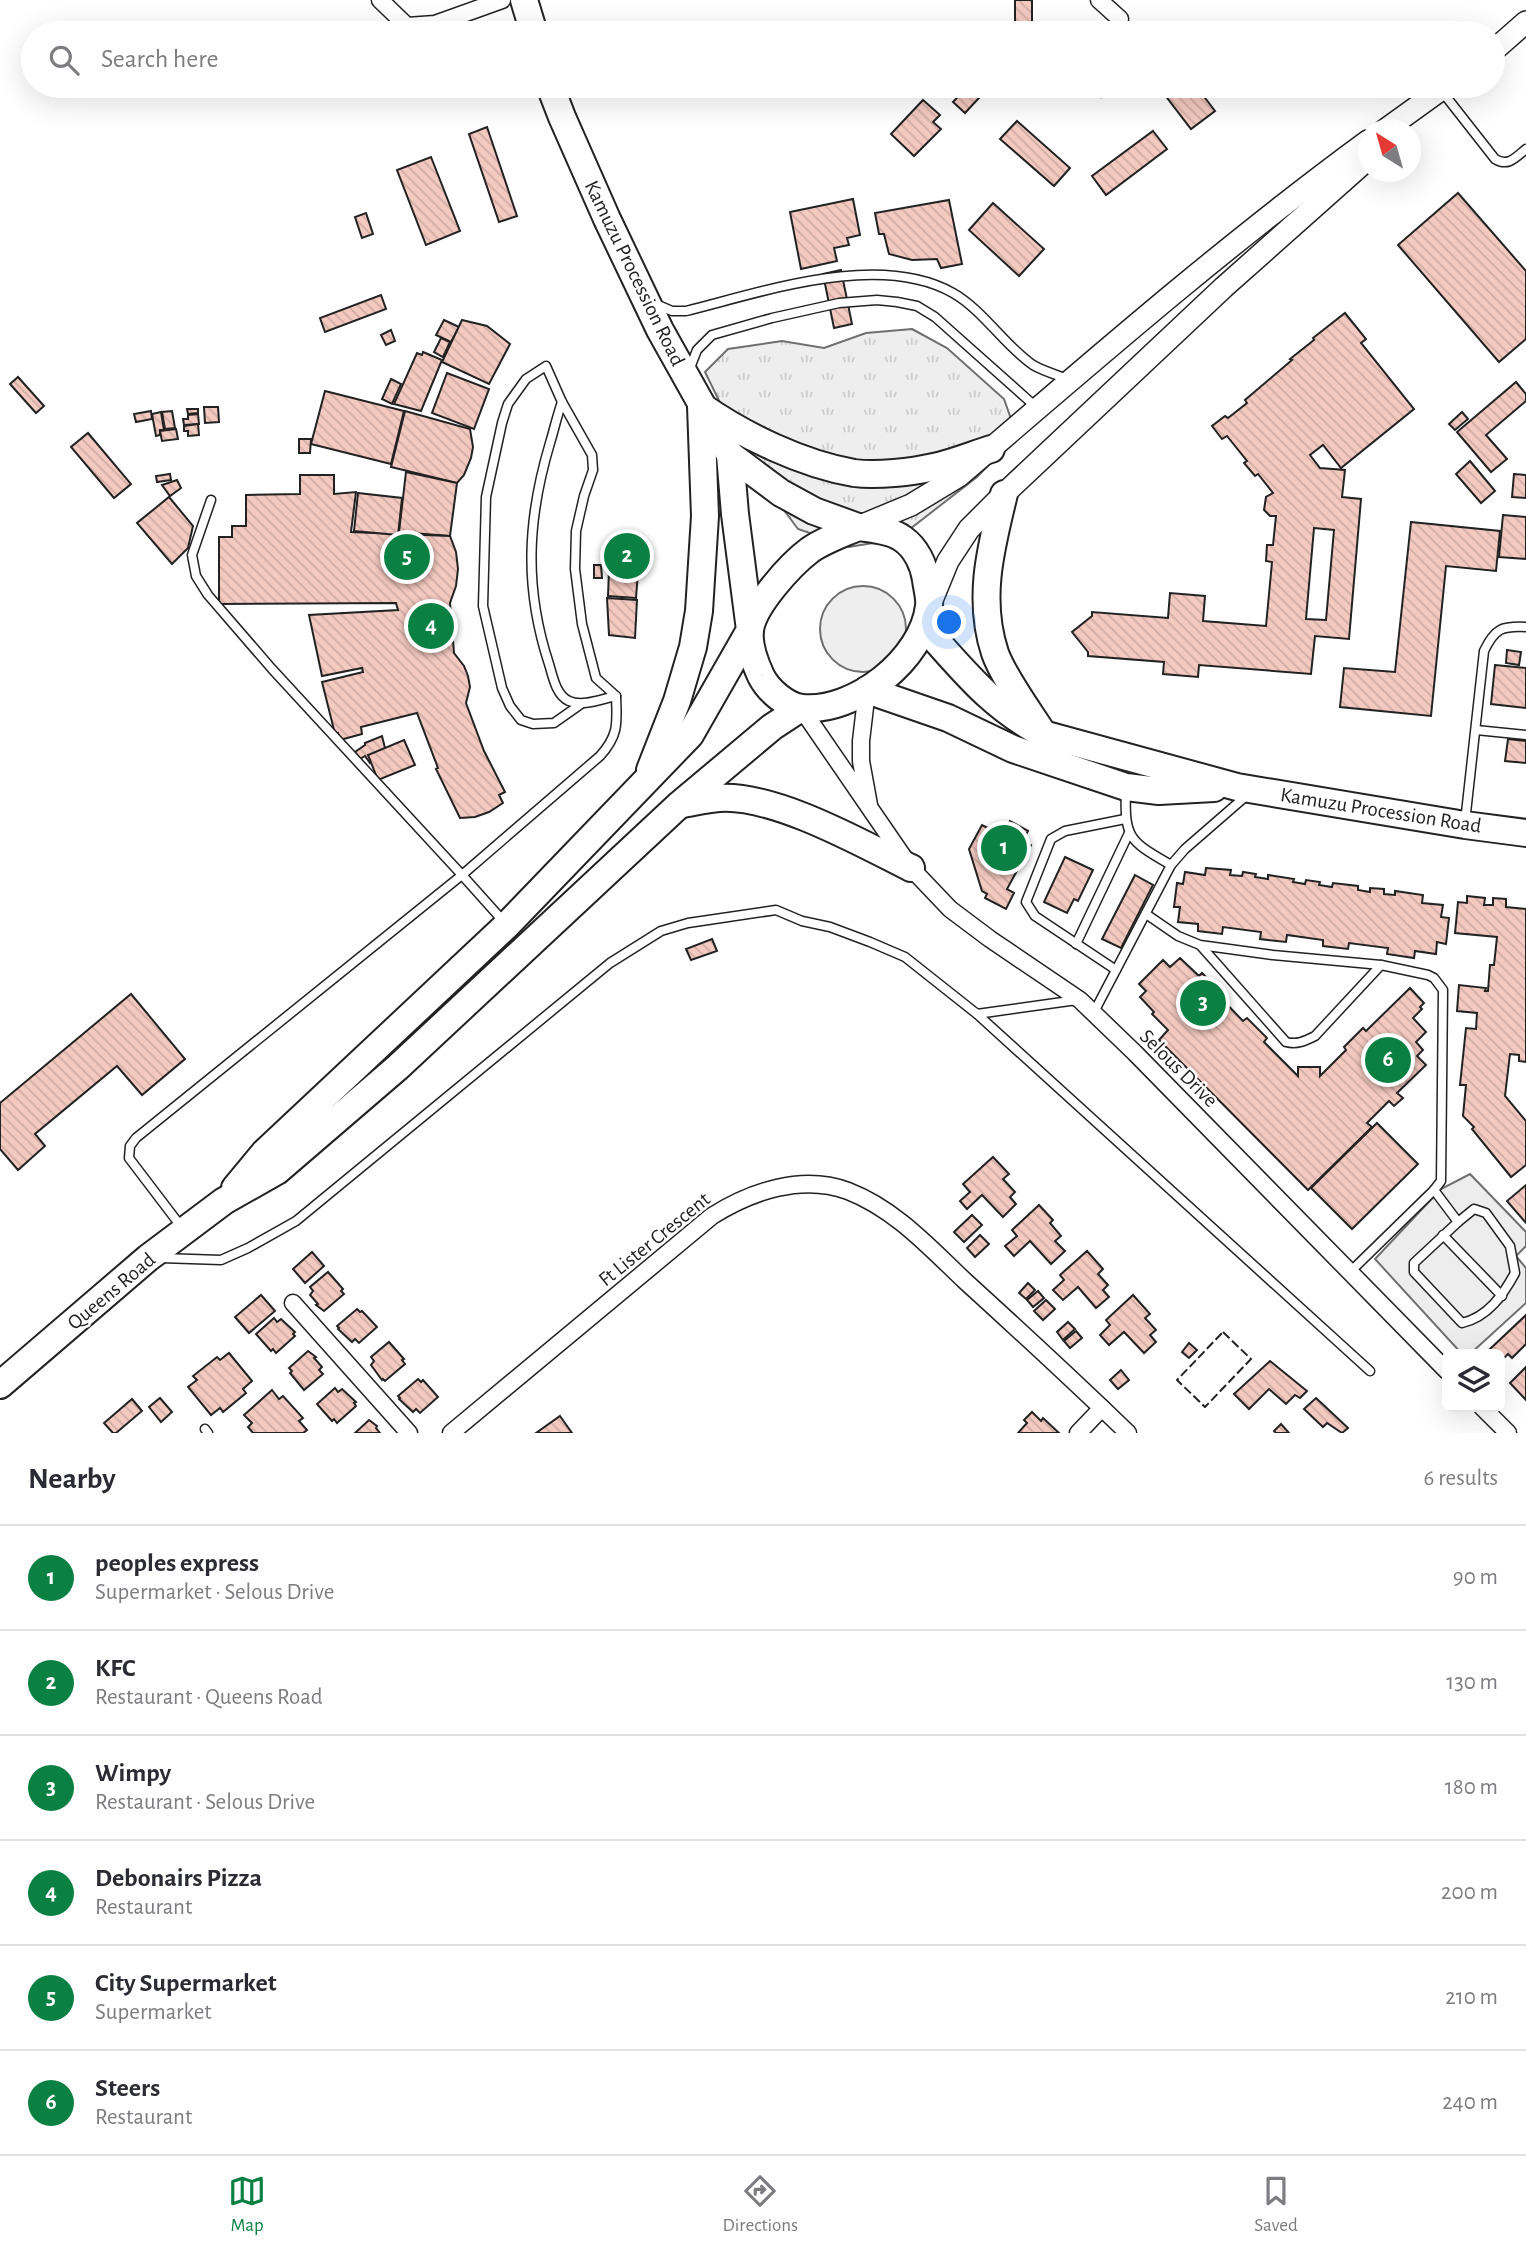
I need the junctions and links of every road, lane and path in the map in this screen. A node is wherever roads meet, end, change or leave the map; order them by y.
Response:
1 (380, 0) edge
2 (502, 0) edge
3 (524, 0) edge
4 (1099, 0) edge
5 (1120, 19) dead end
6 (402, 21) edge
7 (441, 21) edge
8 (530, 21) edge
9 (1526, 22) edge
10 (1505, 40) edge
11 (555, 98) edge
12 (1433, 98) edge
13 (1437, 98) edge
14 (1455, 98) edge
15 (1402, 119) edge
16 (1415, 119) edge
17 (1358, 148) edge
18 (1526, 149) edge
19 (1358, 168) edge
20 (642, 291) junction
21 (1071, 380) junction
22 (695, 395) junction
23 (562, 402) junction
24 (1038, 409) junction
25 (991, 449) junction
26 (730, 455) junction
27 (1004, 494) junction
28 (211, 500) dead end
29 (858, 527) junction
30 (927, 616) junction
31 (1526, 627) edge
32 (750, 630) junction
33 (867, 690) junction
34 (616, 696) junction
35 (581, 704) junction
36 (801, 708) junction
37 (1476, 730) junction
38 (1043, 734) junction
39 (1526, 735) edge
40 (645, 782) junction
41 (1126, 786) junction
42 (1245, 788) junction
43 (679, 805) junction
44 (870, 811) junction
45 (1125, 819) junction
46 (1465, 825) junction
47 (1129, 833) junction
48 (1526, 833) edge
49 (1171, 865) junction
50 (911, 867) junction
51 (462, 875) junction
52 (1146, 914) junction
53 (507, 925) junction
54 (1076, 944) junction
55 (1200, 945) junction
56 (1381, 965) junction
57 (1116, 970) junction
58 (1080, 999) junction
59 (977, 1014) junction
60 (1093, 1014) junction
61 (1434, 1190) junction
62 (224, 1201) junction
63 (1458, 1222) junction
64 (184, 1231) junction
65 (1443, 1236) junction
66 (148, 1258) junction
67 (1350, 1272) junction
68 (1502, 1296) junction
69 (293, 1303) dead end
70 (1442, 1366) edge
71 (1370, 1371) dead end
72 (0, 1385) edge
73 (1102, 1408) junction
74 (1487, 1412) edge
75 (409, 1433) edge
76 (451, 1433) edge
77 (1078, 1433) edge
78 (1128, 1433) edge
79 (1508, 1433) edge

1 - 6 street
2 - 7 street
3 - 8 highway
4 - 5 street
9 - 10 main road
11 - 20 highway, Kamuzu Procession Road
12 - 15 main road
13 - 16 main road
14 - 18 lane
17 - 21 main road
19 - 27 main road
20 - 21 lane
20 - 22 highway, Kamuzu Procession Road
21 - 24 main road
22 - 24 lane
22 - 25 highway
22 - 26 highway, Kamuzu Procession Road
22 - 40 highway
23 - 34 lane
23 - 35 lane
23 - 35 lane
24 - 25 main road
25 - 29 main road
26 - 29 highway
26 - 32 highway
27 - 30 main road
27 - 38 highway
28 - 51 lane
29 - 30 highway
29 - 32 highway
30 - 33 highway
30 - 38 highway
31 - 37 lane
32 - 36 highway
32 - 40 highway
33 - 36 highway
33 - 41 highway
33 - 44 street, Selous Drive
34 - 35 lane
34 - 51 lane
36 - 43 highway
36 - 44 street, Selous Drive
37 - 39 lane
37 - 46 lane
38 - 42 highway
40 - 53 highway
41 - 42 highway
41 - 45 lane
42 - 46 highway, Kamuzu Procession Road
42 - 49 lane
43 - 50 highway
43 - 62 highway
44 - 50 street, Selous Drive
45 - 47 lane
45 - 54 lane
46 - 48 highway, Kamuzu Procession Road
47 - 49 lane
47 - 54 lane
49 - 52 lane
50 - 58 street, Selous Drive
51 - 53 lane
51 - 64 lane
52 - 55 lane
52 - 57 lane
53 - 62 highway
54 - 57 lane
55 - 56 lane
55 - 56 lane
56 - 61 lane
57 - 60 lane
58 - 59 lane
58 - 60 street, Selous Drive
59 - 66 lane
59 - 71 lane
60 - 67 street, Selous Drive
61 - 63 lane
61 - 67 lane
62 - 64 highway, Queens Road
63 - 65 lane
63 - 68 lane
64 - 66 highway, Queens Road
65 - 68 lane
65 - 68 lane
66 - 72 highway, Queens Road
67 - 70 street, Selous Drive
69 - 75 street
73 - 76 street, Ft Lister Crescent
73 - 77 street
73 - 78 street, Ft Lister Crescent
74 - 79 street

